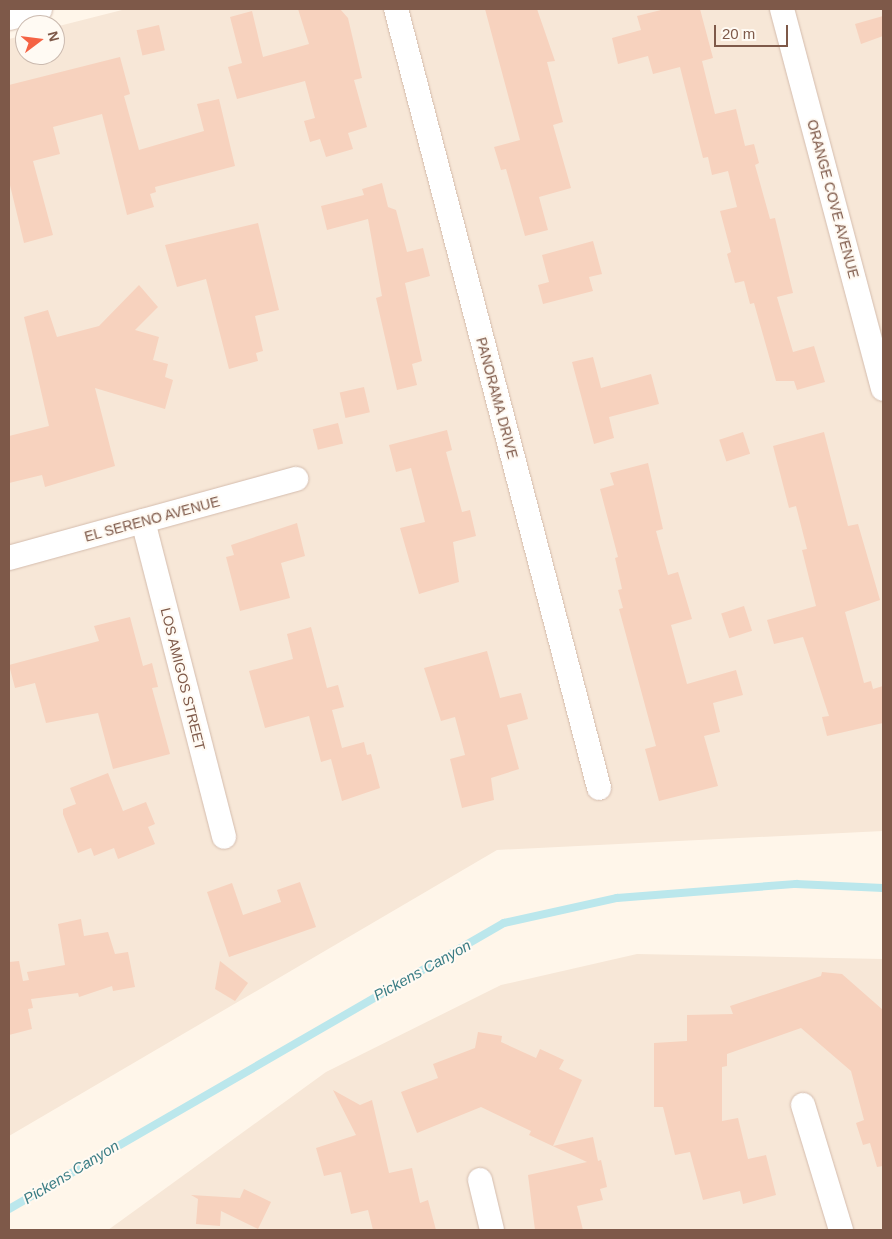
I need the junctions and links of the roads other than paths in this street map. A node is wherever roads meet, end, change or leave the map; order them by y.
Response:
1 (38, 9) edge
2 (396, 9) edge
3 (782, 9) edge
4 (9, 16) edge
5 (883, 390) edge
6 (296, 480) dead end
7 (143, 521) junction
8 (9, 558) edge
9 (599, 788) dead end
10 (224, 837) dead end
11 (803, 1105) dead end
12 (480, 1180) dead end
13 (492, 1230) edge
14 (841, 1230) edge

1 - 4 street
2 - 9 street, PANORAMA DRIVE
3 - 5 street, ORANGE COVE AVENUE
6 - 7 street, EL SERENO AVENUE
7 - 8 street, EL SERENO AVENUE
7 - 10 street, LOS AMIGOS STREET
11 - 14 street
12 - 13 street

